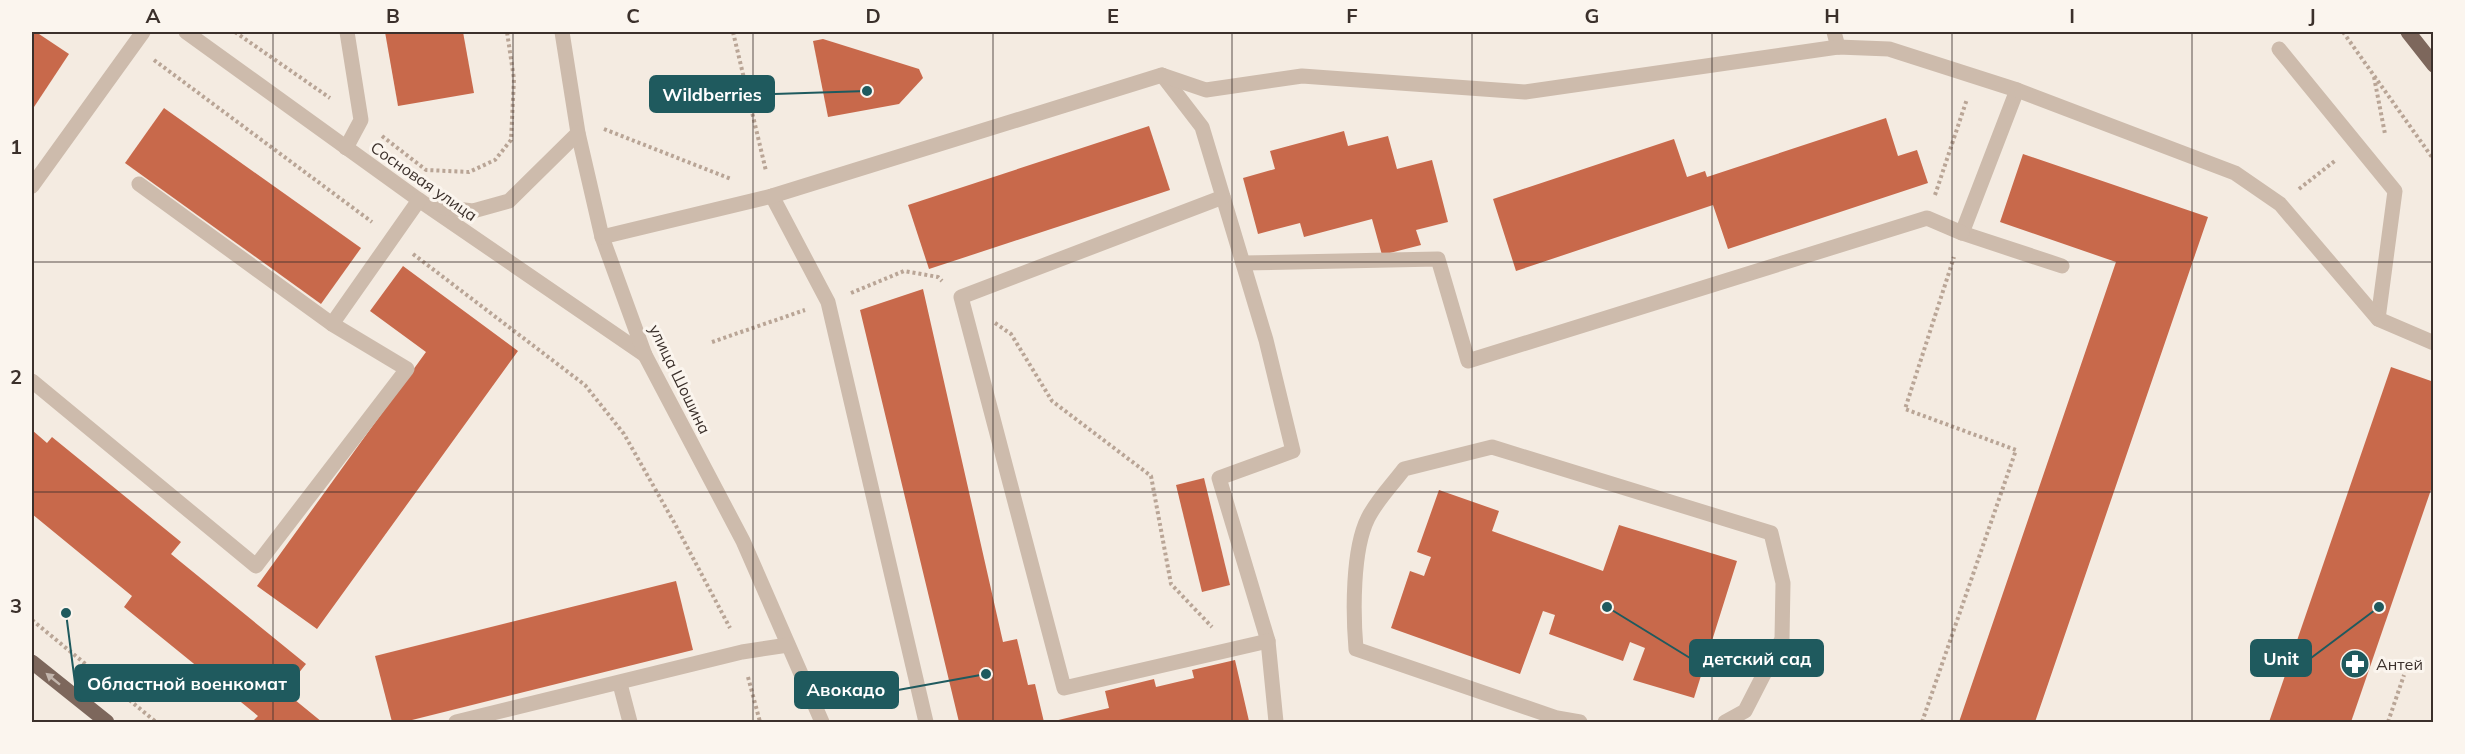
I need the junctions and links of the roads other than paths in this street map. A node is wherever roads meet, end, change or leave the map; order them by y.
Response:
1 (143, 32) edge
2 (186, 32) edge
3 (347, 32) edge
4 (562, 32) edge
5 (1834, 32) edge
6 (2408, 32) edge
7 (1838, 47) junction
8 (2279, 49) dead end
9 (2433, 65) edge
10 (1162, 75) junction
11 (2017, 90) junction
12 (578, 133) junction
13 (346, 148) junction
14 (139, 184) dead end
15 (32, 186) edge
16 (772, 196) junction
17 (1223, 197) junction
18 (423, 203) junction
19 (1962, 233) junction
20 (602, 237) junction
21 (1243, 262) junction
22 (2062, 266) dead end
23 (2378, 319) junction
24 (332, 324) junction
25 (2433, 343) edge
26 (645, 355) junction
27 (32, 381) edge
28 (1268, 641) junction
29 (788, 645) junction
30 (32, 662) edge
31 (620, 684) junction
32 (1556, 720) edge
33 (107, 723) edge
34 (456, 723) edge
35 (630, 723) edge
36 (822, 723) edge
37 (926, 723) edge
38 (1276, 723) edge
39 (1580, 723) edge
40 (1725, 723) edge

1 - 15 street
2 - 13 street, Сосновая улица
3 - 13 street
4 - 12 street, улица Шошина
5 - 7 street
6 - 9 main road
7 - 10 street
7 - 11 street
8 - 23 street
10 - 16 street
10 - 17 street
11 - 19 street
11 - 23 street
12 - 18 street
12 - 20 street, улица Шошина
13 - 18 street, Сосновая улица
14 - 24 street
16 - 20 street
16 - 37 street
17 - 21 street
17 - 28 street
18 - 24 street
18 - 26 street, Сосновая улица
19 - 21 street
19 - 22 street
20 - 26 street, улица Шошина
21 - 28 street
23 - 25 street
24 - 27 street
26 - 29 street, улица Шошина
28 - 38 street
29 - 31 street
29 - 36 street, улица Шошина
33 -> 30 main road
31 - 34 street
31 - 35 street
32 - 39 street
32 - 40 street

